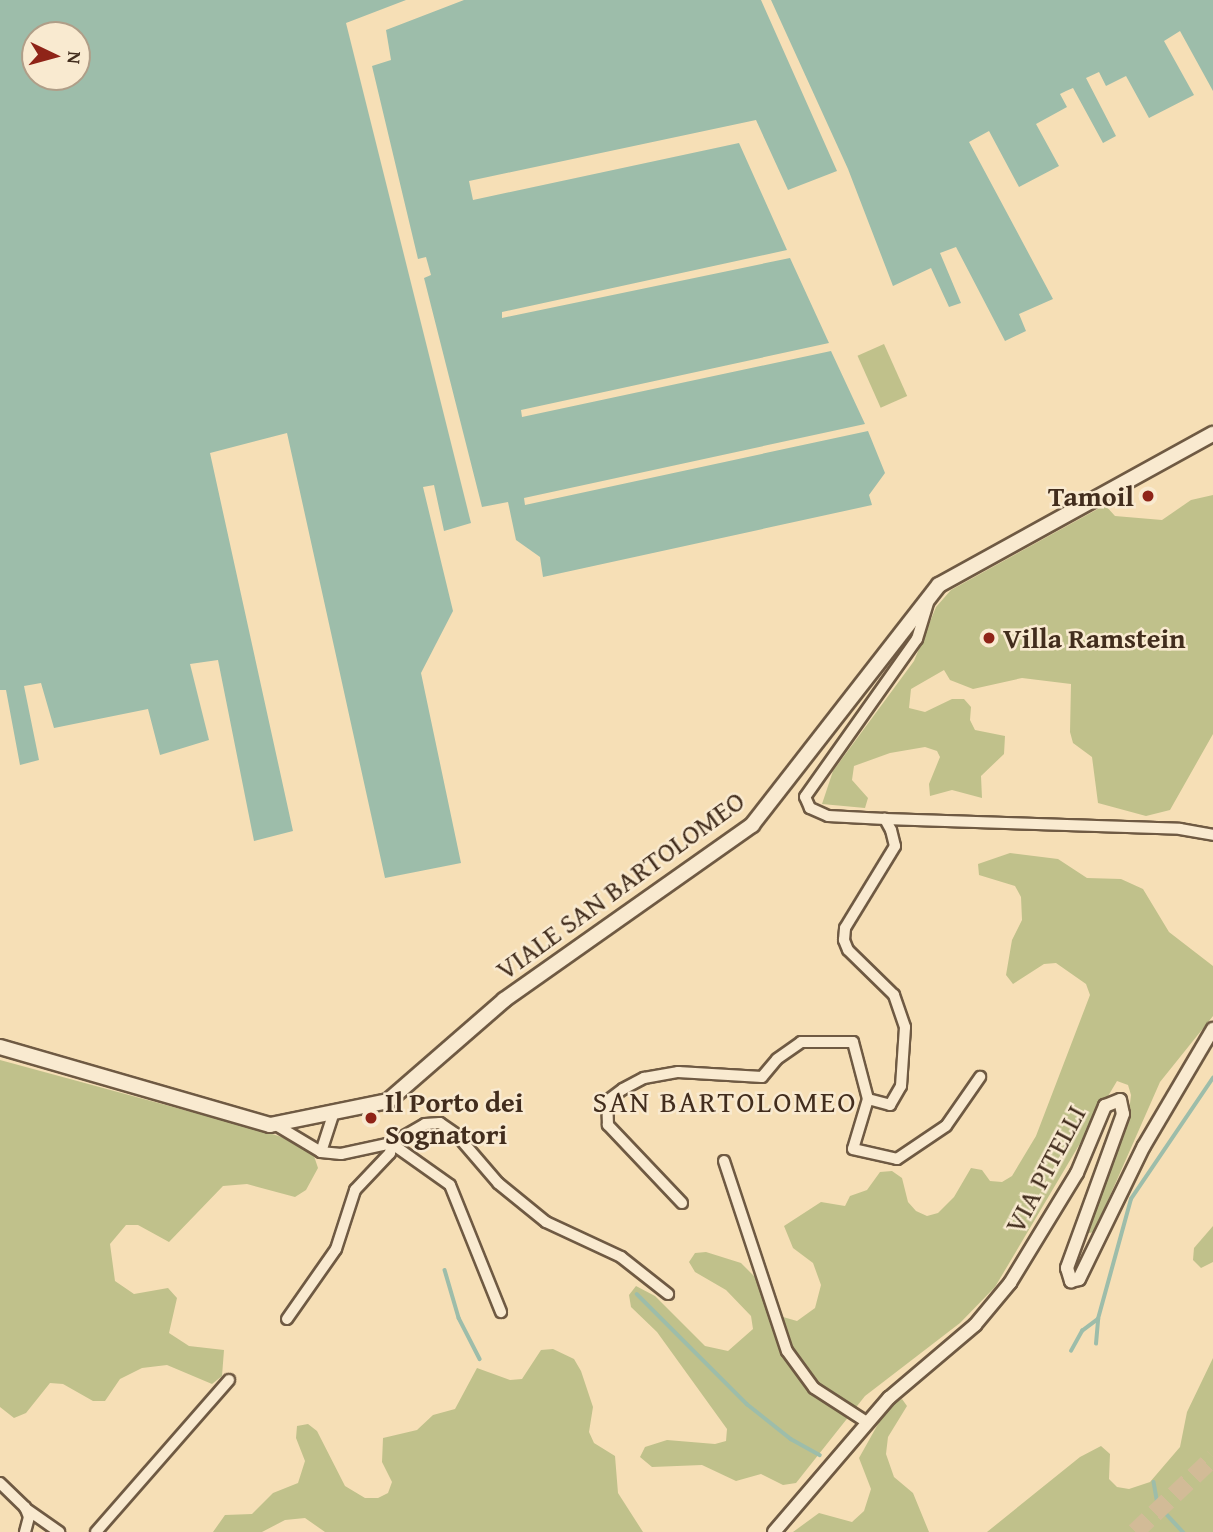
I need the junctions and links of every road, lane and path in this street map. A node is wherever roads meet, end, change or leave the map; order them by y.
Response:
1 (1213, 434) edge
2 (931, 593) junction
3 (885, 819) junction
4 (1213, 835) edge
5 (1213, 1029) edge
6 (0, 1047) edge
7 (980, 1077) dead end
8 (868, 1099) junction
9 (334, 1112) junction
10 (276, 1125) junction
11 (393, 1144) junction
12 (321, 1152) junction
13 (724, 1161) dead end
14 (682, 1203) dead end
15 (668, 1294) dead end
16 (501, 1312) dead end
17 (287, 1319) dead end
18 (229, 1380) dead end
19 (867, 1423) junction
20 (0, 1483) edge
21 (25, 1507) junction
22 (25, 1532) edge
23 (59, 1532) edge
24 (96, 1532) edge
25 (774, 1532) edge

1 - 2 main road, VIALE SAN BARTOLOMEO
2 - 3 street
2 - 9 main road, VIALE SAN BARTOLOMEO
3 - 4 street
3 - 8 street
5 - 19 street, VIA PITELLI
6 - 10 main road, VIALE SAN BARTOLOMEO
7 - 8 street
8 - 14 street
9 - 10 main road, VIALE SAN BARTOLOMEO
9 - 12 street
10 - 12 street
11 - 12 street
11 - 15 street
11 - 16 street
11 - 17 street
13 - 19 street
18 - 24 street
19 - 25 street, VIA PITELLI
20 - 21 street
21 - 22 street
21 - 23 street

